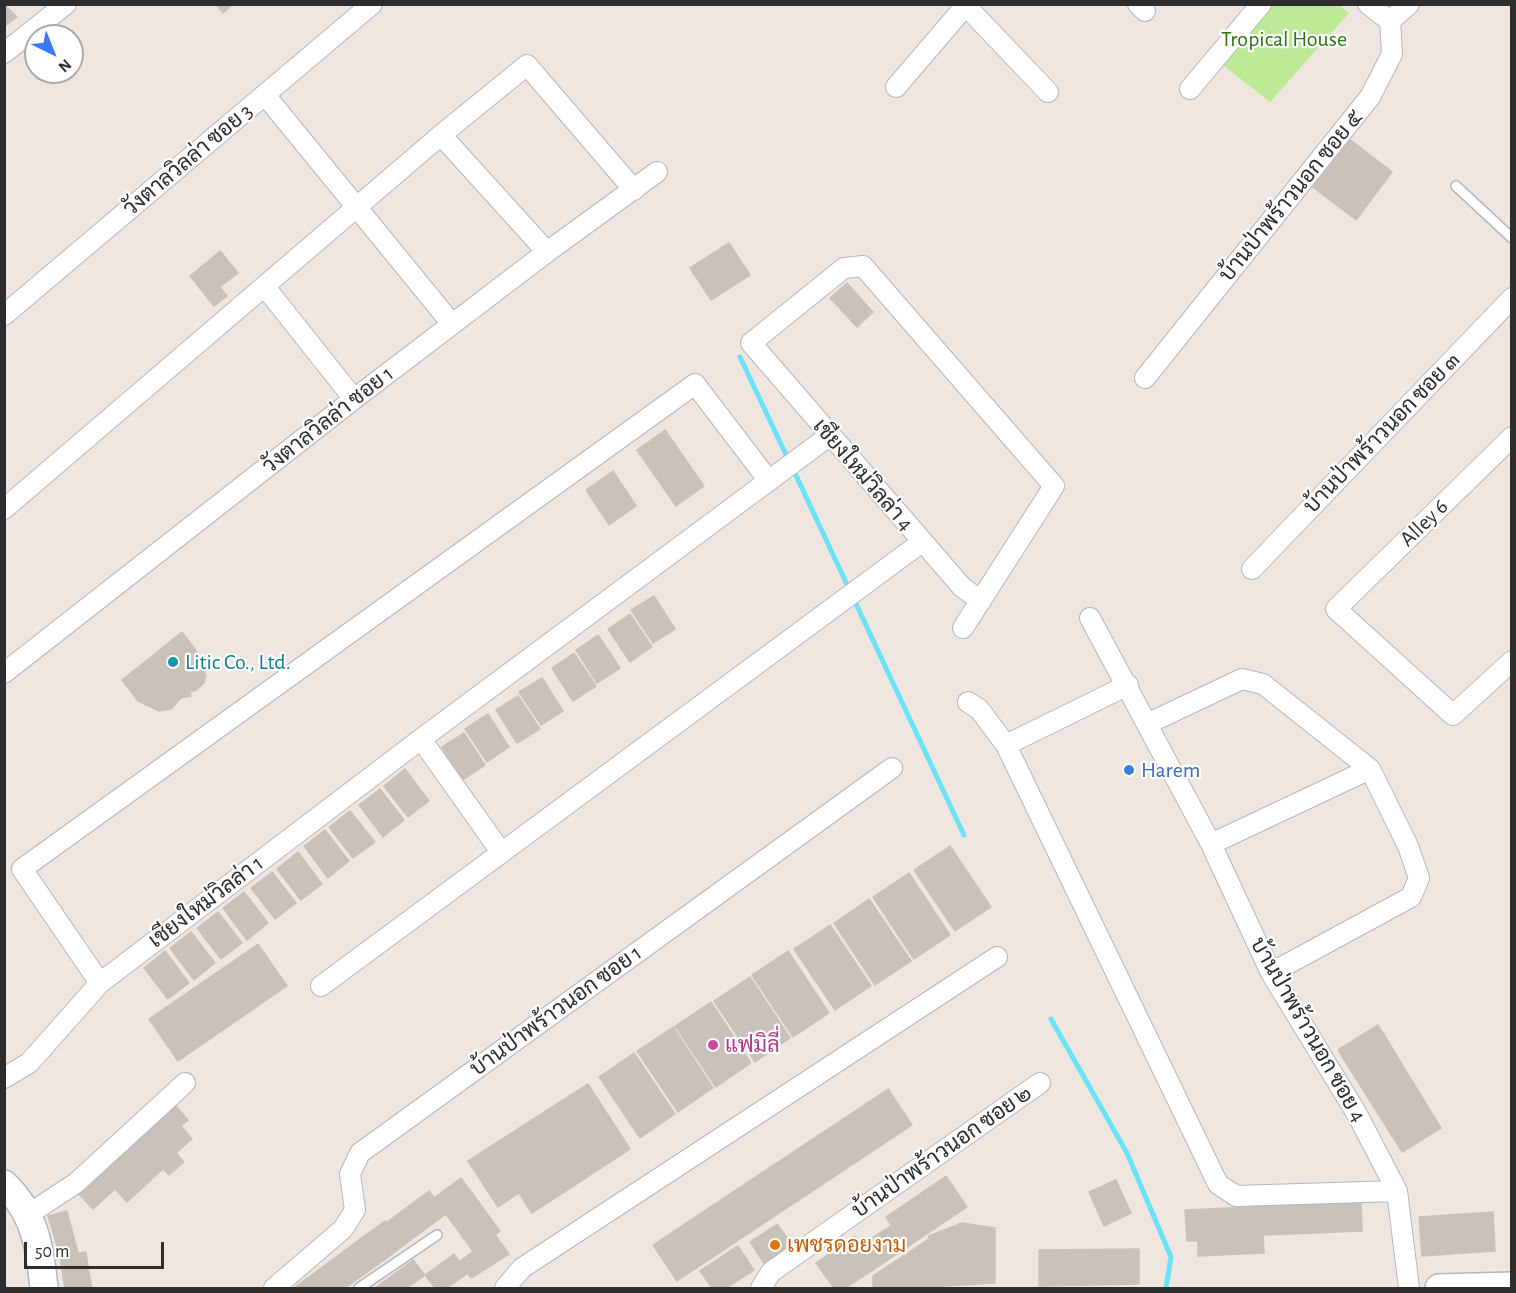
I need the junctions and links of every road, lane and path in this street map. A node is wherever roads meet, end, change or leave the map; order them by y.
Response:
1 (66, 4) edge
2 (372, 4) edge
3 (1261, 4) edge
4 (1368, 4) edge
5 (1409, 4) edge
6 (967, 5) edge
7 (1389, 21) junction
8 (4, 53) edge
9 (896, 87) dead end
10 (1190, 89) dead end
11 (1048, 92) dead end
12 (265, 95) junction
13 (441, 135) junction
14 (657, 172) dead end
15 (1456, 186) dead end
16 (634, 190) junction
17 (358, 208) junction
18 (1512, 238) edge
19 (547, 252) junction
20 (265, 287) junction
21 (1512, 298) edge
22 (4, 315) edge
23 (452, 324) junction
24 (1145, 378) dead end
25 (354, 399) junction
26 (830, 436) junction
27 (1512, 437) edge
28 (769, 481) junction
29 (4, 509) edge
30 (922, 542) junction
31 (1252, 569) dead end
32 (981, 601) junction
33 (1090, 618) dead end
34 (963, 628) dead end
35 (1512, 661) edge
36 (4, 674) edge
37 (1128, 685) junction
38 (968, 702) dead end
39 (1149, 723) junction
40 (421, 739) junction
41 (1006, 745) junction
42 (892, 768) dead end
43 (1370, 769) junction
44 (1211, 844) junction
45 (501, 852) junction
46 (996, 957) dead end
47 (1271, 973) junction
48 (100, 983) junction
49 (321, 986) dead end
50 (4, 1078) edge
51 (185, 1083) dead end
52 (1040, 1083) dead end
53 (4, 1184) edge
54 (1397, 1191) junction
55 (29, 1214) junction
56 (438, 1235) dead end
57 (1512, 1286) edge
58 (44, 1288) edge
59 (274, 1288) edge
60 (358, 1288) edge
61 (505, 1288) edge
62 (761, 1288) edge
63 (1409, 1288) edge
64 (1439, 1288) edge

1 - 8 street
2 - 12 street, วังตาลวิลล่า ซอย 3
3 - 10 street
4 - 7 street
5 - 7 street
6 - 9 street
6 - 11 street
7 - 24 street, บ้านป่าพร้าวนอก ซอย ๕
12 - 17 street
12 - 22 street, วังตาลวิลล่า ซอย 3
13 - 16 street
13 - 17 street
13 - 19 street
14 - 16 street, วังตาลวิลล่า ซอย 1
15 - 18 lane
16 - 19 street, วังตาลวิลล่า ซอย 1
17 - 20 street
17 - 23 street
19 - 23 street, วังตาลวิลล่า ซอย 1
20 - 25 street
20 - 29 street
21 - 31 street, บ้านป่าพร้าวนอก ซอย ๓
23 - 25 street, วังตาลวิลล่า ซอย 1
25 - 36 street, วังตาลวิลล่า ซอย 1
26 - 28 street, เชียงใหม่วิลล่า 1
26 - 30 street, เชียงใหม่วิลล่า 4
26 - 32 street, เชียงใหม่วิลล่า 4
27 - 35 street, Alley 6
28 - 40 street, เชียงใหม่วิลล่า 1
28 - 48 street
30 - 32 street, เชียงใหม่วิลล่า 4
30 - 45 street
32 - 34 street
33 - 37 street, บ้านป่าพร้าวนอก ซอย 4
37 - 39 street, บ้านป่าพร้าวนอก ซอย 4
37 - 41 street
38 - 41 street
39 - 43 street
39 - 44 street, บ้านป่าพร้าวนอก ซอย 4
40 - 45 street
40 - 48 street, เชียงใหม่วิลล่า 1
41 - 54 street
42 - 59 street, บ้านป่าพร้าวนอก ซอย 1
43 - 44 street
43 - 47 street
44 - 47 street, บ้านป่าพร้าวนอก ซอย 4
45 - 49 street
46 - 61 street
47 - 54 street, บ้านป่าพร้าวนอก ซอย 4
48 - 50 street, เชียงใหม่วิลล่า 1
51 - 55 street
52 - 62 street, บ้านป่าพร้าวนอก ซอย ๒
53 - 55 street
54 - 63 street, บ้านป่าพร้าวนอก ซอย 4
55 - 58 street
56 - 60 lane
57 - 64 street

